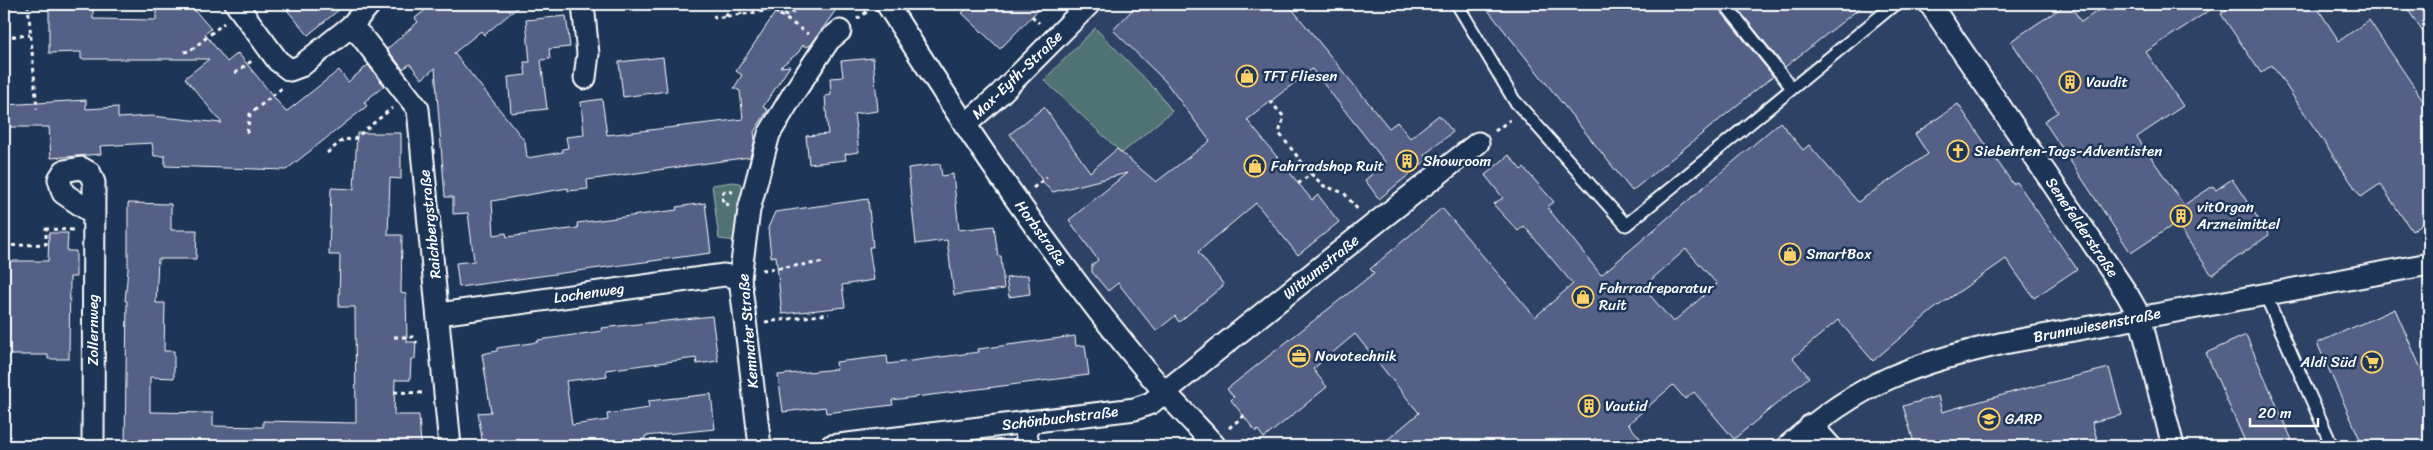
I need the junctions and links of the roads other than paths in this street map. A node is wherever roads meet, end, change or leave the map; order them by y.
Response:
1 (370, 4) edge
2 (583, 4) edge
3 (887, 4) edge
4 (1088, 4) edge
5 (1457, 4) edge
6 (1725, 4) edge
7 (1895, 4) edge
8 (1930, 4) edge
9 (238, 7) edge
10 (351, 26) junction
11 (840, 31) dead end
12 (585, 78) dead end
13 (1792, 88) junction
14 (965, 125) junction
15 (1478, 144) road end
16 (94, 222) road end
17 (2429, 264) edge
18 (741, 275) junction
19 (2265, 294) junction
20 (439, 314) junction
21 (2140, 317) junction
22 (1166, 392) junction
23 (1025, 423) junction
24 (1811, 425) junction
25 (93, 446) edge
26 (450, 446) edge
27 (760, 446) edge
28 (831, 446) edge
29 (1028, 446) edge
30 (1215, 446) edge
31 (1788, 446) edge
32 (1830, 446) edge
33 (2173, 446) edge
34 (2332, 446) edge

1 - 10 street
2 - 12 street
3 - 14 street, Horbstraße
4 - 14 street, Max-Eyth-Straße
5 - 13 lane
6 - 13 lane
7 - 13 lane
8 - 21 street, Senefelderstraße
9 - 10 street
10 - 20 street, Raichbergstraße
11 - 18 street, Kemnater Straße
14 - 22 street, Horbstraße
15 - 22 street, Wittumstraße
16 - 25 street, Zollernweg
17 - 19 street, Brunnwiesenstraße
18 - 20 street, Lochenweg
18 - 27 street, Kemnater Straße
19 - 21 street, Brunnwiesenstraße
19 - 34 lane
20 - 26 street, Raichbergstraße
21 - 24 street, Brunnwiesenstraße
21 - 33 street, Senefelderstraße
22 - 23 street, Schönbuchstraße
22 - 30 street, Horbstraße
23 - 28 street, Schönbuchstraße
23 - 29 street
24 - 31 street, Brunnwiesenstraße
24 - 32 street

